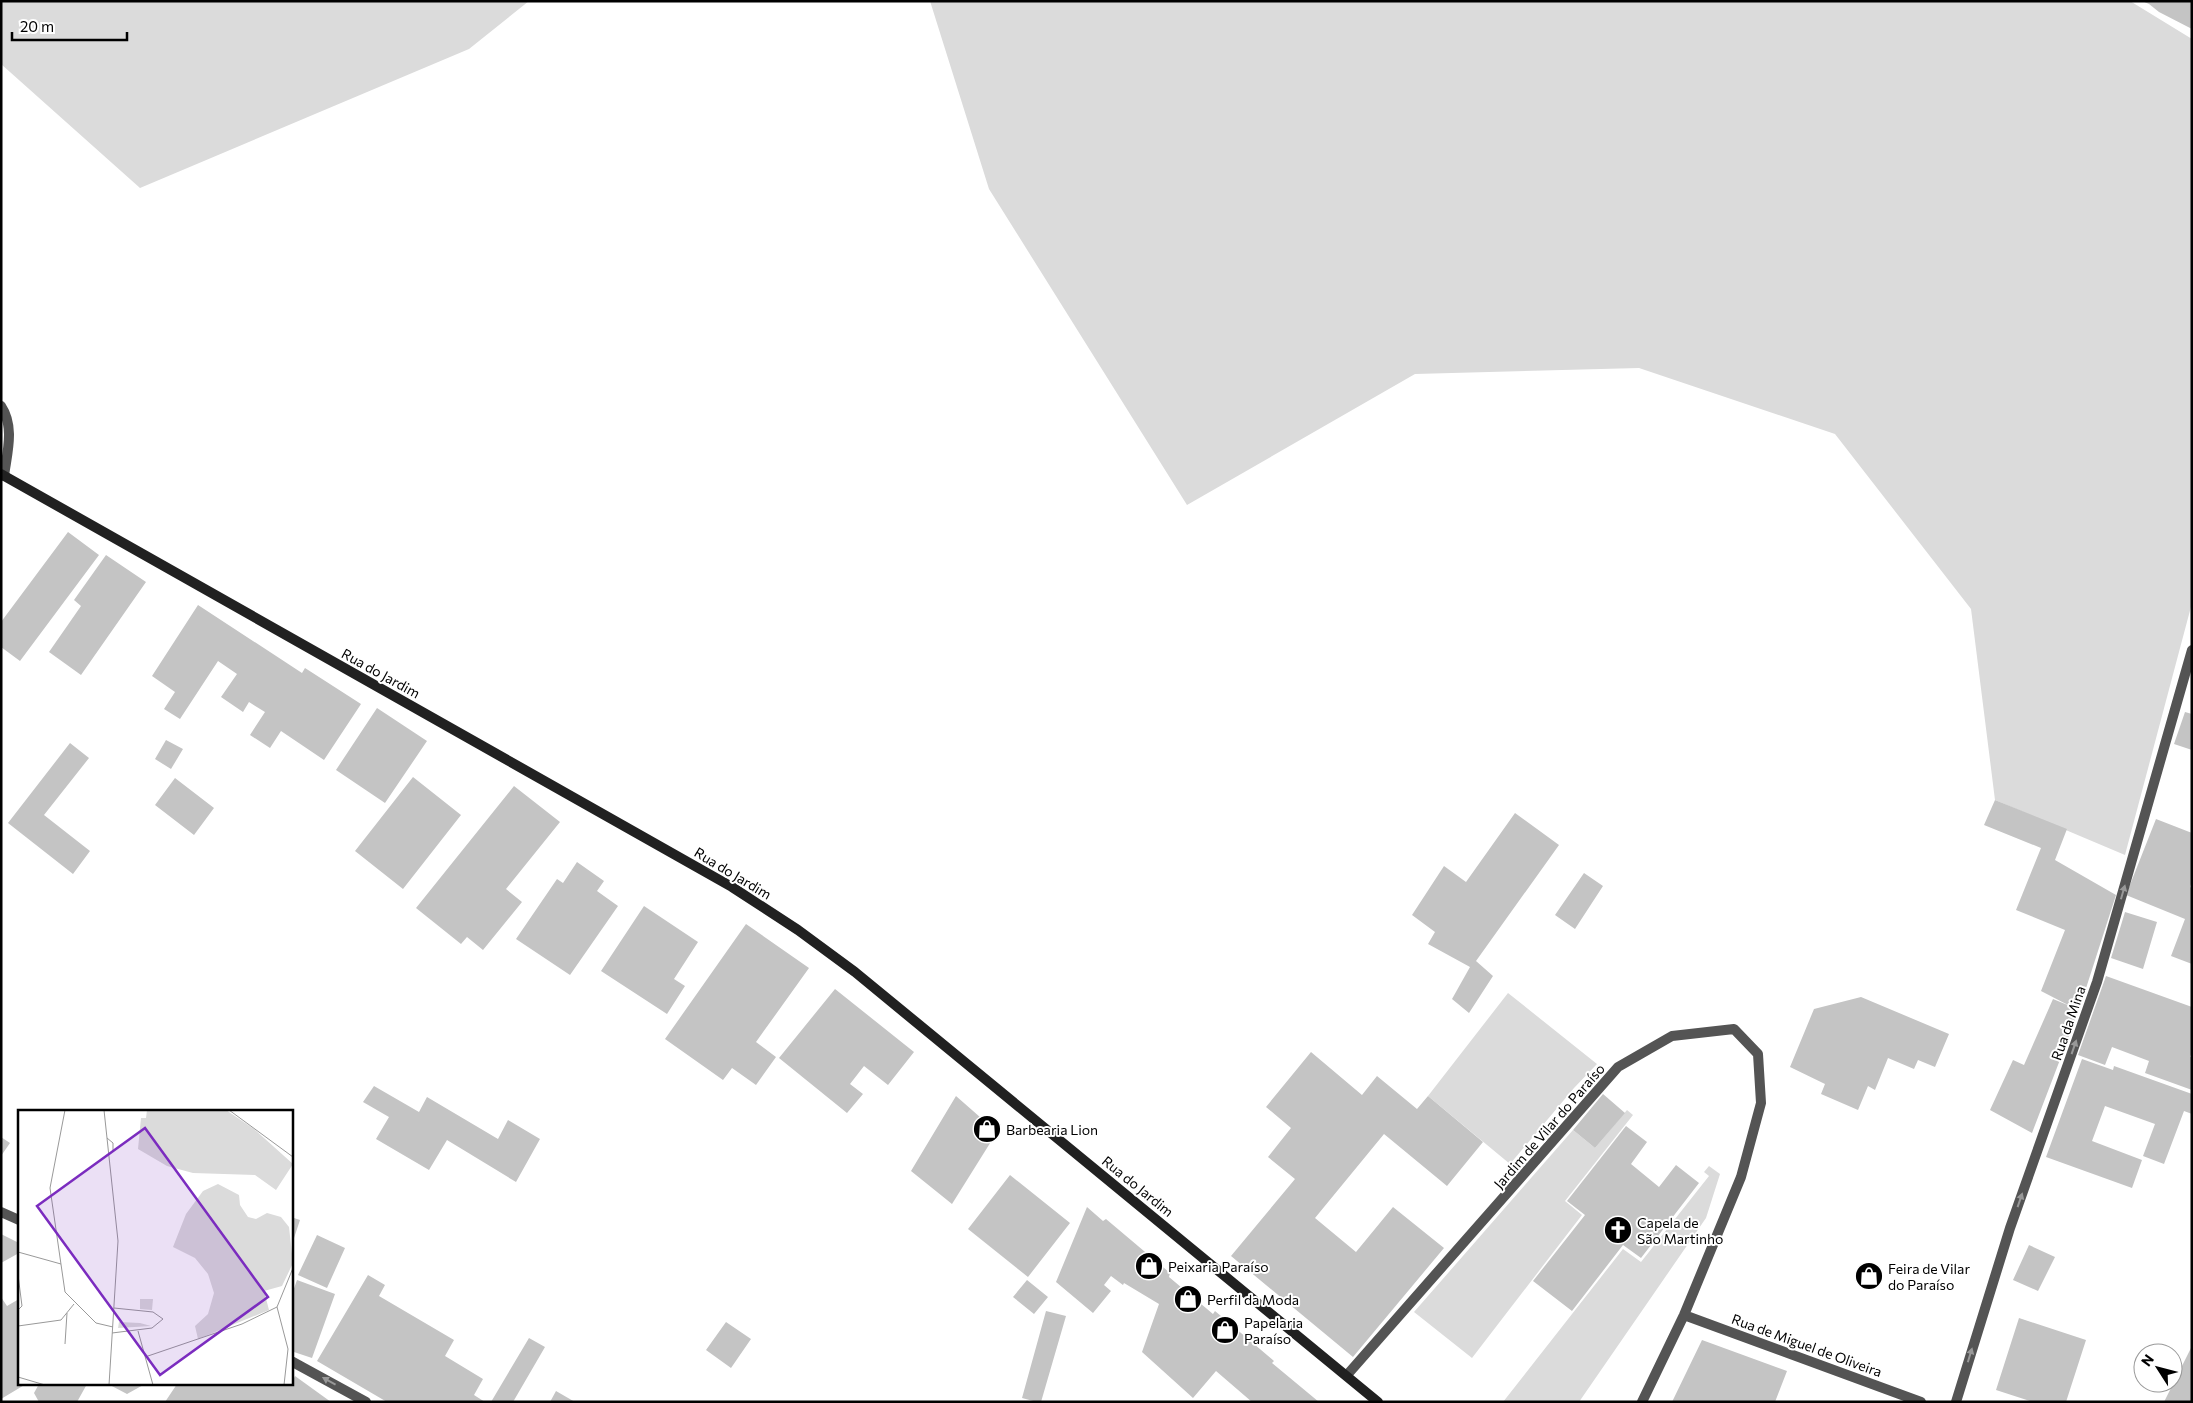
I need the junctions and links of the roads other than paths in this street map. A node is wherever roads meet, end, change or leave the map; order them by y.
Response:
1 (1, 406) edge
2 (3, 475) edge
3 (2192, 650) edge
4 (1, 1212) edge
5 (18, 1220) edge
6 (1684, 1314) junction
7 (292, 1362) edge
8 (1348, 1375) junction
9 (366, 1402) edge
10 (1378, 1402) edge
11 (1642, 1402) edge
12 (1921, 1402) edge
13 (1956, 1402) edge

1 - 2 street
2 - 8 main road, Rua do Jardim
13 -> 3 street, Rua da Mina
4 - 5 street
6 - 8 street, Jardim de Vilar do Paraíso
6 - 11 street, Jardim de Vilar do Paraíso
6 - 12 street, Rua de Miguel de Oliveira
9 -> 7 street
8 - 10 main road, Rua do Jardim

